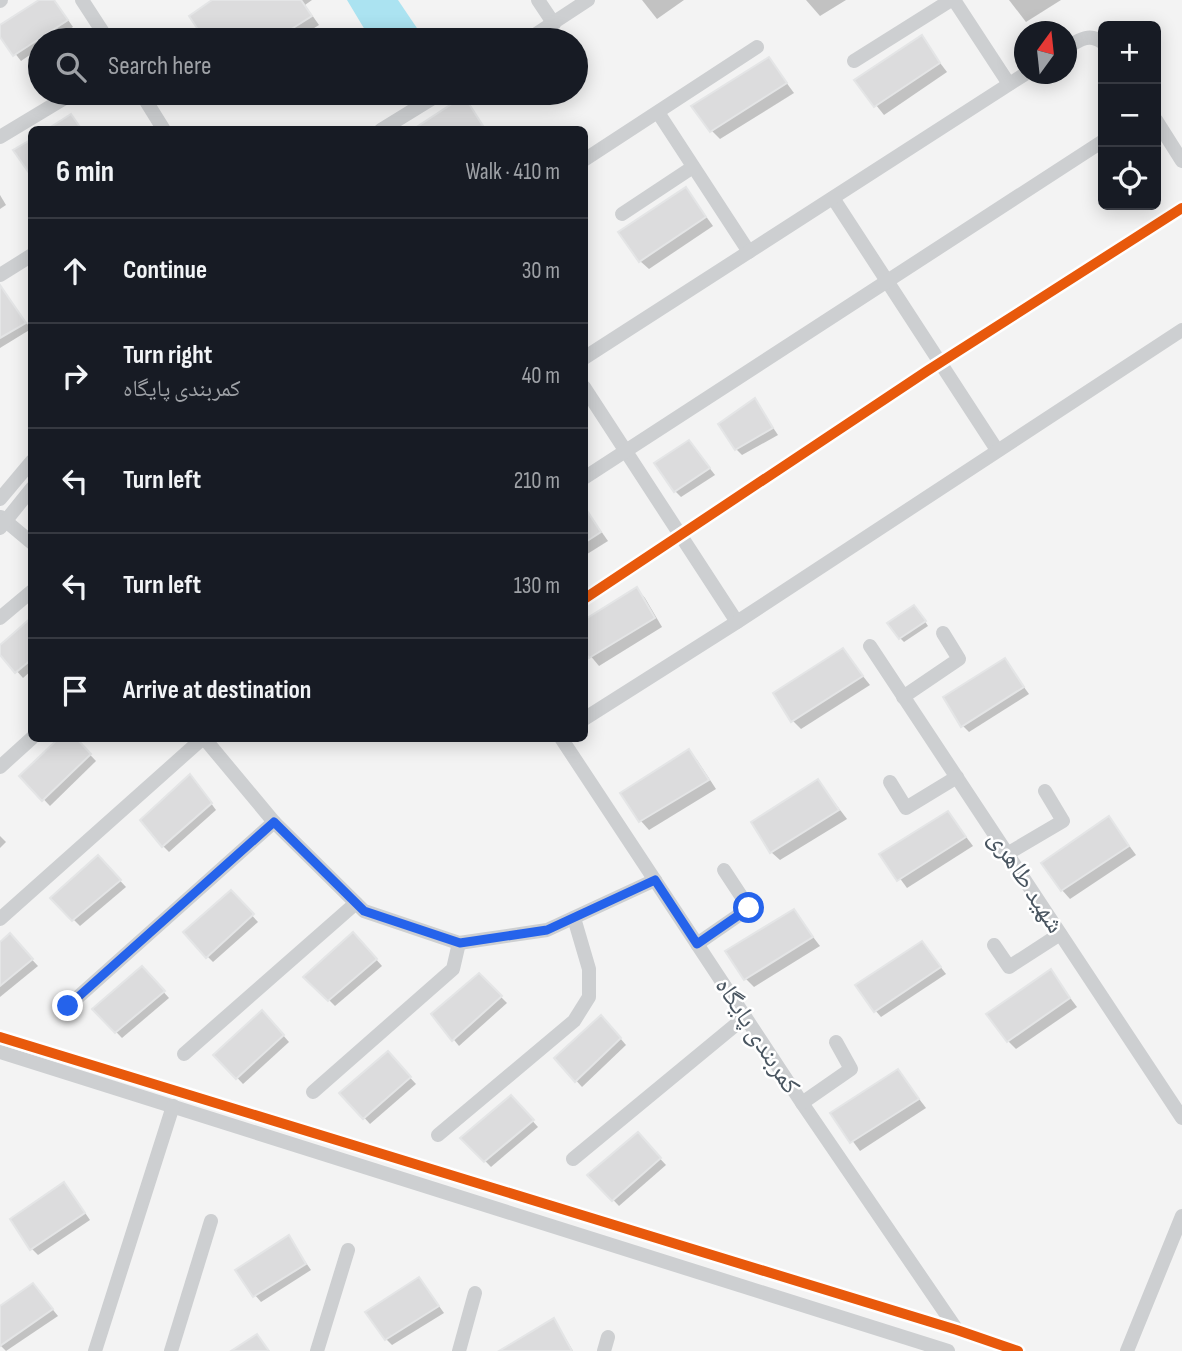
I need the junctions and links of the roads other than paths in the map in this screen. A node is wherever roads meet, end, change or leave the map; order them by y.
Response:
1 (82, 0) edge
2 (538, 0) edge
3 (589, 0) edge
4 (953, 0) edge
5 (554, 24) junction
6 (100, 28) edge
7 (547, 28) edge
8 (1098, 39) edge
9 (1077, 42) edge
10 (757, 47) dead end
11 (854, 61) dead end
12 (1014, 81) edge
13 (1009, 84) junction
14 (53, 105) edge
15 (148, 105) edge
16 (422, 105) edge
17 (659, 114) junction
18 (162, 126) edge
19 (388, 126) edge
20 (1161, 128) edge
21 (0, 137) edge
22 (1098, 144) edge
23 (588, 158) edge
24 (1182, 161) edge
25 (693, 167) junction
26 (833, 198) junction
27 (1182, 208) edge
28 (622, 214) dead end
29 (749, 252) junction
30 (28, 258) edge
31 (0, 275) edge
32 (887, 281) junction
33 (1182, 330) edge
34 (588, 355) edge
35 (940, 363) junction
36 (588, 393) edge
37 (997, 450) junction
38 (626, 451) junction
39 (28, 466) edge
40 (588, 475) edge
41 (28, 493) edge
42 (0, 499) edge
43 (2, 522) edge
44 (681, 535) junction
45 (28, 539) edge
46 (28, 594) edge
47 (588, 596) edge
48 (0, 618) edge
49 (737, 622) junction
50 (943, 633) dead end
51 (870, 646) dead end
52 (903, 697) junction
53 (588, 716) edge
54 (28, 742) edge
55 (199, 742) edge
56 (207, 742) edge
57 (564, 742) edge
58 (0, 767) edge
59 (957, 777) junction
60 (890, 782) dead end
61 (1045, 790) dead end
62 (274, 822) junction
63 (1007, 854) junction
64 (724, 870) dead end
65 (655, 880) junction
66 (356, 903) junction
67 (574, 918) junction
68 (0, 919) edge
69 (1060, 934) junction
70 (460, 943) junction
71 (697, 944) junction
72 (994, 945) dead end
73 (68, 1006) dead end
74 (745, 1017) junction
75 (0, 1037) edge
76 (836, 1042) dead end
77 (0, 1052) edge
78 (184, 1054) dead end
79 (313, 1092) dead end
80 (802, 1103) junction
81 (173, 1106) junction
82 (1182, 1118) edge
83 (438, 1135) dead end
84 (573, 1159) dead end
85 (1182, 1216) edge
86 (211, 1221) dead end
87 (348, 1250) dead end
88 (732, 1261) junction
89 (726, 1280) junction
90 (475, 1293) dead end
91 (957, 1330) junction
92 (906, 1338) junction
93 (95, 1351) edge
94 (171, 1351) edge
95 (317, 1351) edge
96 (459, 1351) edge
97 (916, 1351) edge
98 (948, 1351) edge
99 (1018, 1351) edge
100 (1126, 1351) edge

1 - 6 street
2 - 5 street
3 - 5 street
4 - 11 street
4 - 13 street
5 - 7 street
8 - 9 street
10 - 17 street
12 - 13 street
13 - 26 street
14 - 21 street
15 - 18 street
16 - 19 street
17 - 23 street
17 - 25 street
20 - 24 street
22 - 32 street
25 - 28 street
25 - 29 street
26 - 29 street
26 - 32 street
27 - 35 street
29 - 34 street
30 - 31 street
32 - 35 street
32 - 38 street
33 - 37 street
35 - 37 street
35 - 44 street
36 - 38 street
37 - 49 street
38 - 40 street
38 - 44 street
39 - 42 street
41 - 43 street
43 - 45 street
44 - 47 street
44 - 49 street
46 - 48 street
49 - 53 street
50 - 52 street
51 - 52 street, شهید طاهری
52 - 59 street, شهید طاهری
54 - 58 street
55 - 68 street
56 - 62 street
57 - 65 street, کمربندی پایگاه
59 - 60 street
59 - 63 street, شهید طاهری
61 - 63 street
62 - 66 street
62 - 73 street
63 - 69 street, شهید طاهری
64 - 71 street
65 - 67 street
65 - 71 street, کمربندی پایگاه
66 - 70 street
66 - 78 street
67 - 70 street
67 - 83 street
69 - 72 street
69 - 82 street, شهید طاهری
70 - 79 street
71 - 74 street, کمربندی پایگاه
74 - 80 street, کمربندی پایگاه
74 - 84 street
75 - 88 street
76 - 80 street
77 - 81 street
80 - 91 street, کمربندی پایگاه
81 - 89 street
81 - 93 street
85 - 100 street
86 - 94 street
87 - 95 street
88 - 89 street
88 - 91 street
89 - 92 street
90 - 96 street
91 - 99 street
92 - 97 street
92 - 98 street

